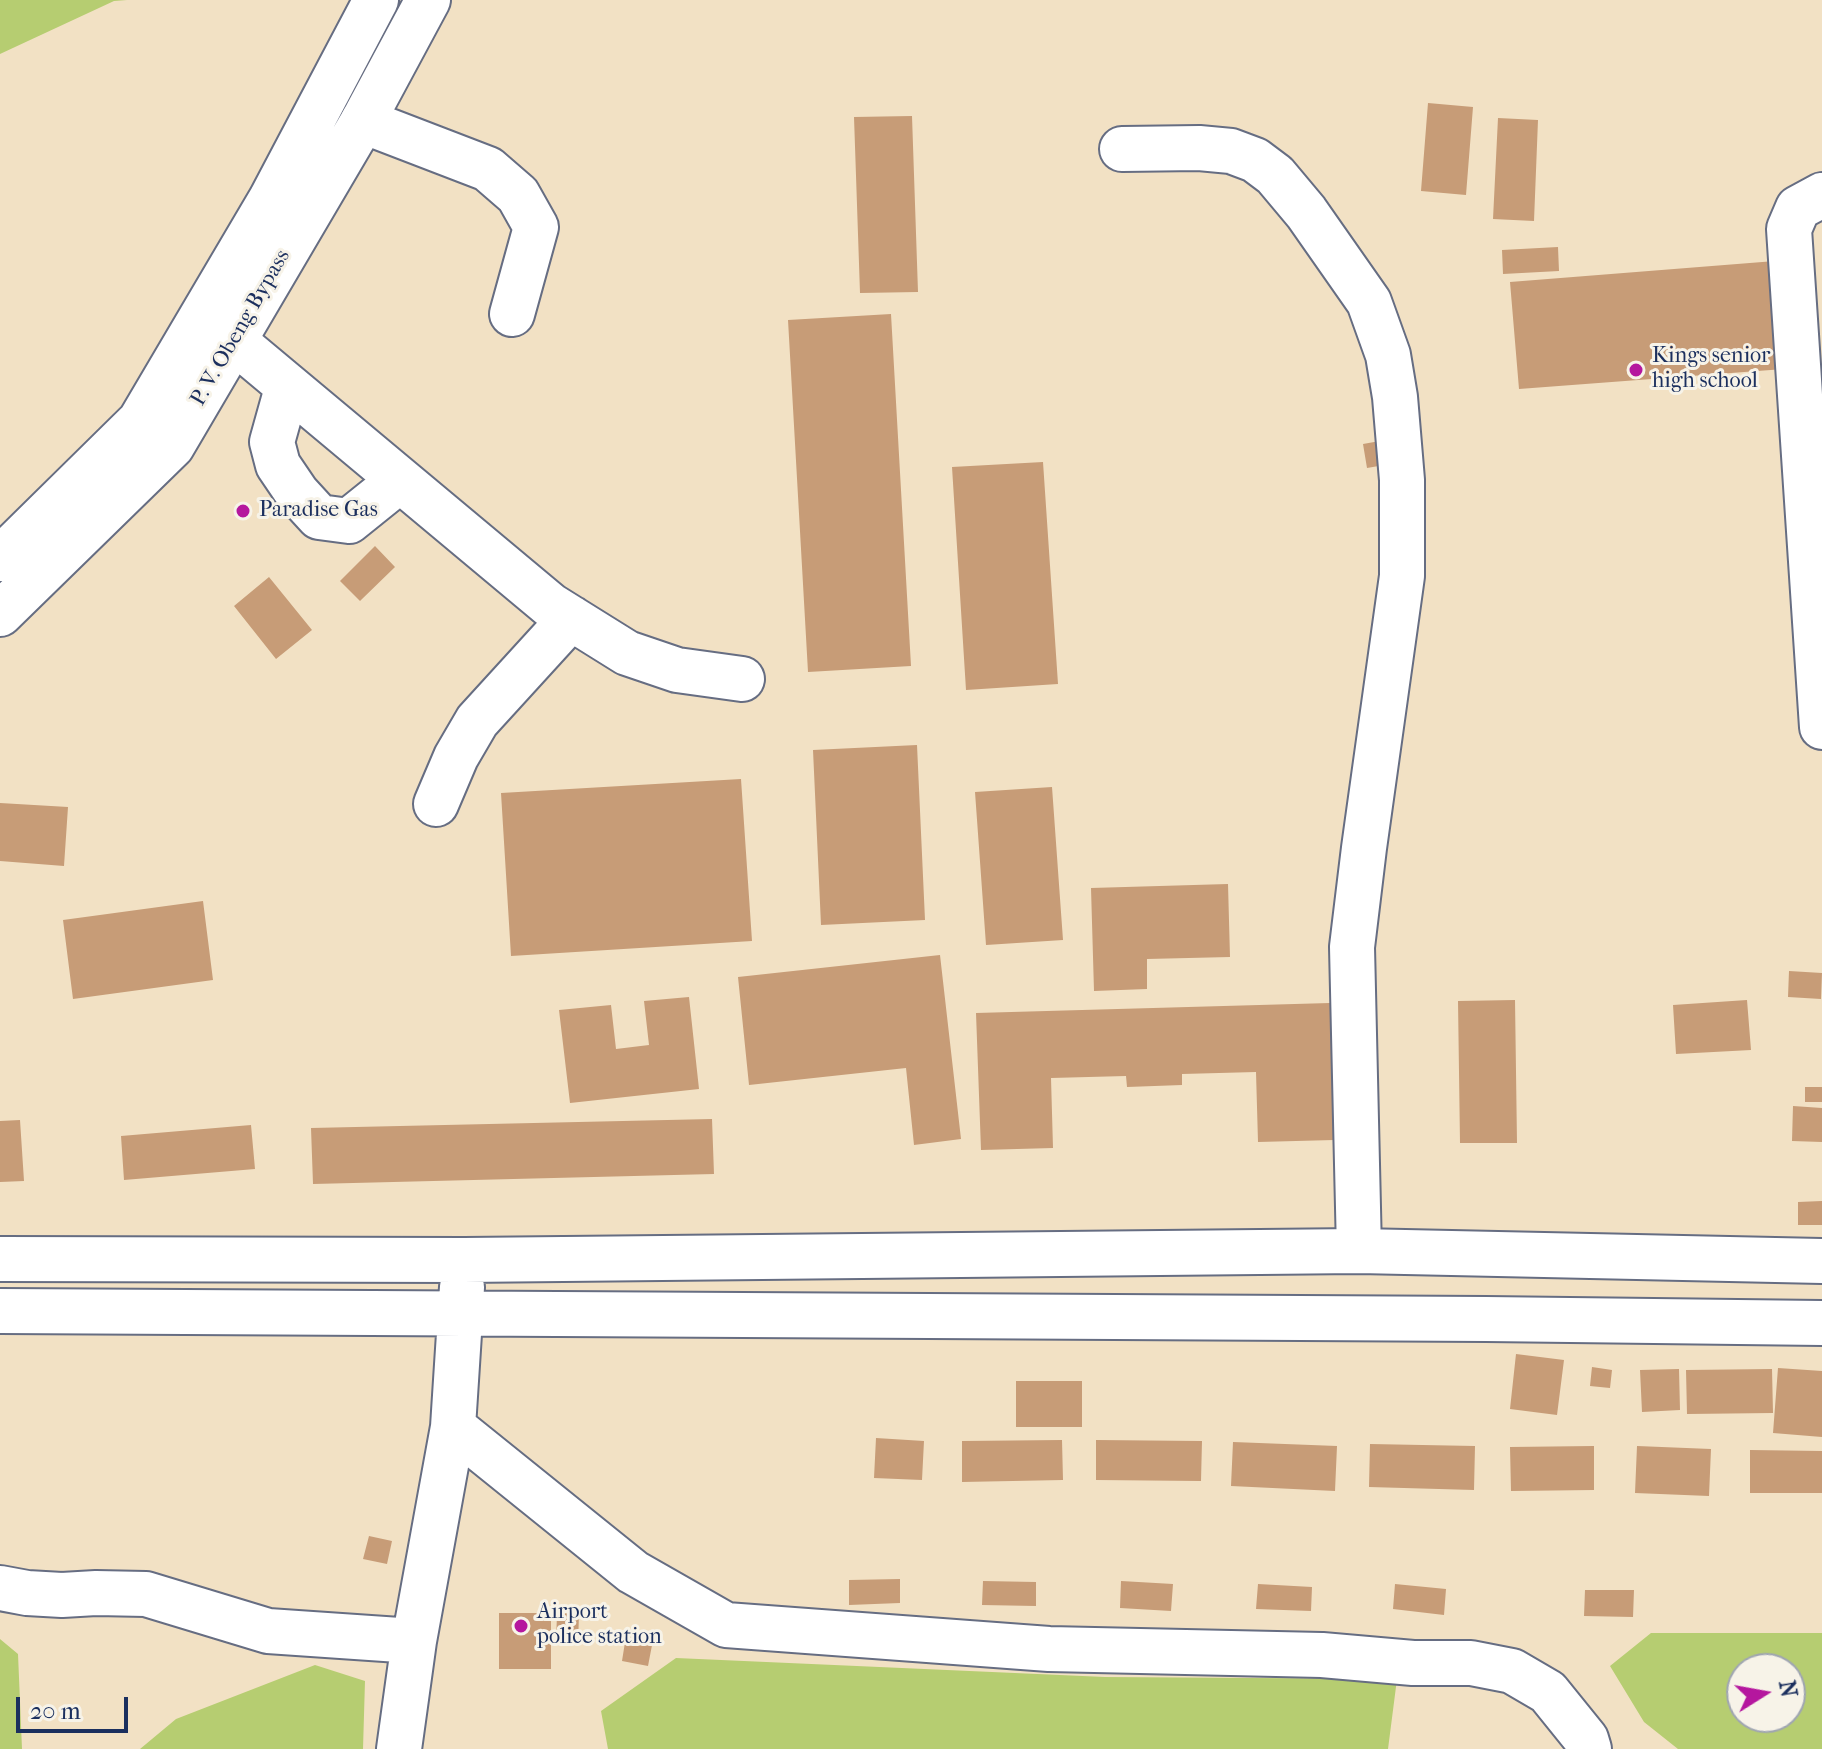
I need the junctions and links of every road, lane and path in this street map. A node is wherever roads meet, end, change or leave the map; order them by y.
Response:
1 (376, 0) edge
2 (428, 0) edge
3 (363, 121) junction
4 (1122, 149) dead end
5 (1822, 195) edge
6 (512, 314) dead end
7 (234, 341) junction
8 (290, 388) junction
9 (400, 480) junction
10 (0, 559) edge
11 (0, 614) edge
12 (571, 618) junction
13 (742, 679) dead end
14 (1822, 727) edge
15 (436, 804) dead end
16 (1359, 1251) junction
17 (0, 1259) edge
18 (464, 1260) junction
19 (1822, 1261) edge
20 (0, 1311) edge
21 (460, 1314) junction
22 (1822, 1323) edge
23 (453, 1427) junction
24 (0, 1588) edge
25 (414, 1641) junction
26 (399, 1749) edge
27 (1589, 1749) edge

1 - 10 main road, P. V. Obeng Bypass
2 - 3 main road, P. V. Obeng Bypass
3 - 6 main road
3 - 7 main road, P. V. Obeng Bypass
4 - 16 main road
5 - 14 main road
7 - 8 main road
7 - 11 main road, P. V. Obeng Bypass
8 - 9 main road
8 - 9 main road
9 - 12 main road
12 - 13 main road
12 - 15 main road
16 - 18 main road
16 - 19 main road
17 - 18 main road
18 - 21 main road
20 - 21 main road
21 - 22 main road
21 - 23 main road
23 - 25 main road
23 - 27 main road
24 - 25 main road
25 - 26 main road

